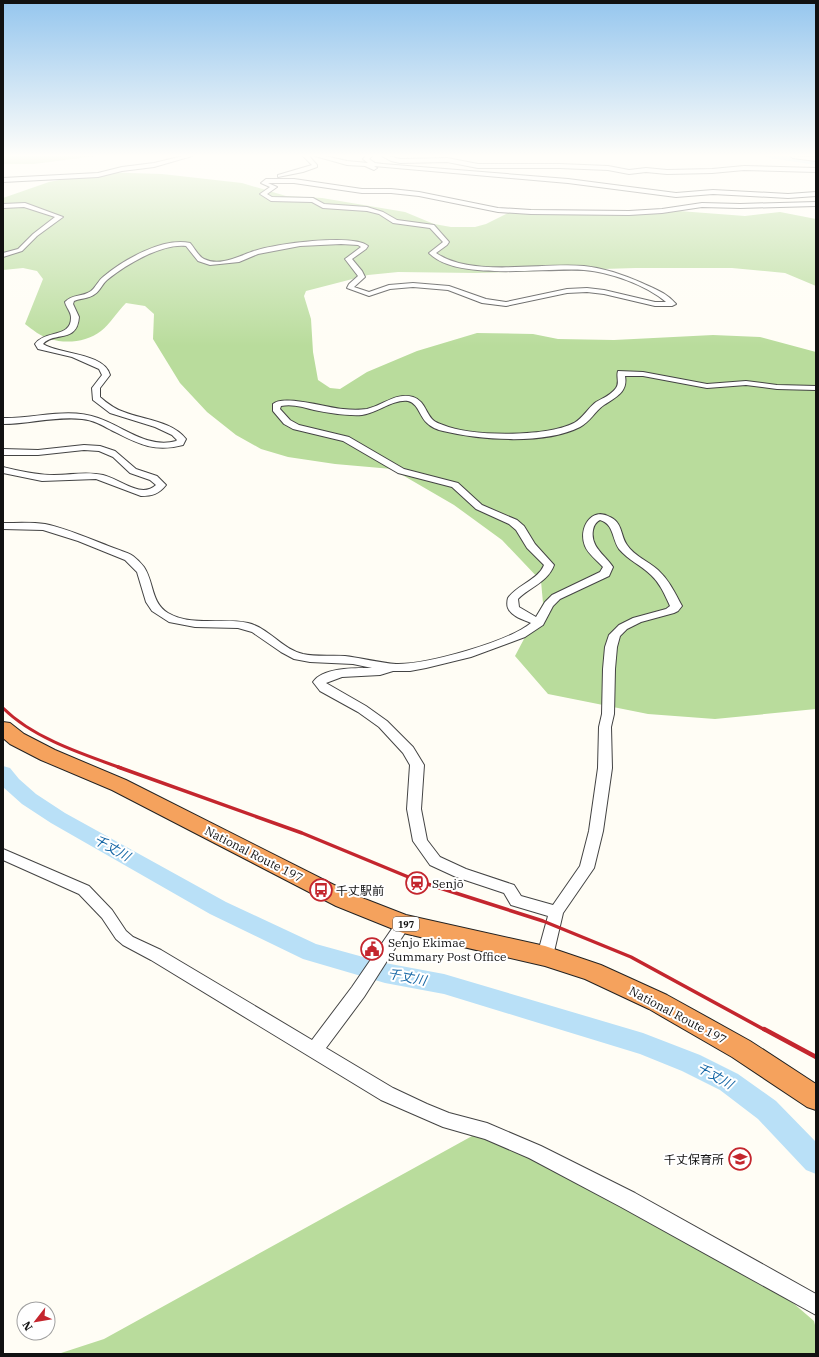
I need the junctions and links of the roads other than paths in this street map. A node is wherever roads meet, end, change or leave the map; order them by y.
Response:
1 (59, 219) edge
2 (391, 219) edge
3 (3, 256) edge
4 (816, 388) edge
5 (3, 421) edge
6 (3, 452) edge
7 (3, 470) edge
8 (3, 526) edge
9 (539, 622) junction
10 (397, 668) junction
11 (3, 728) edge
12 (3, 854) edge
13 (556, 912) junction
14 (403, 924) junction
15 (544, 956) junction
16 (315, 1050) junction
17 (816, 1098) edge
18 (816, 1306) edge

1 - 3 street
2 - 5 street
4 - 9 street
6 - 7 street
8 - 10 street
9 - 10 street
9 - 13 street
10 - 13 street
11 - 14 highway, National Route 197 / 197
12 - 16 street
13 - 15 street
14 - 15 highway, National Route 197 / 197
14 - 16 street
15 - 17 highway, National Route 197 / 197
16 - 18 street

